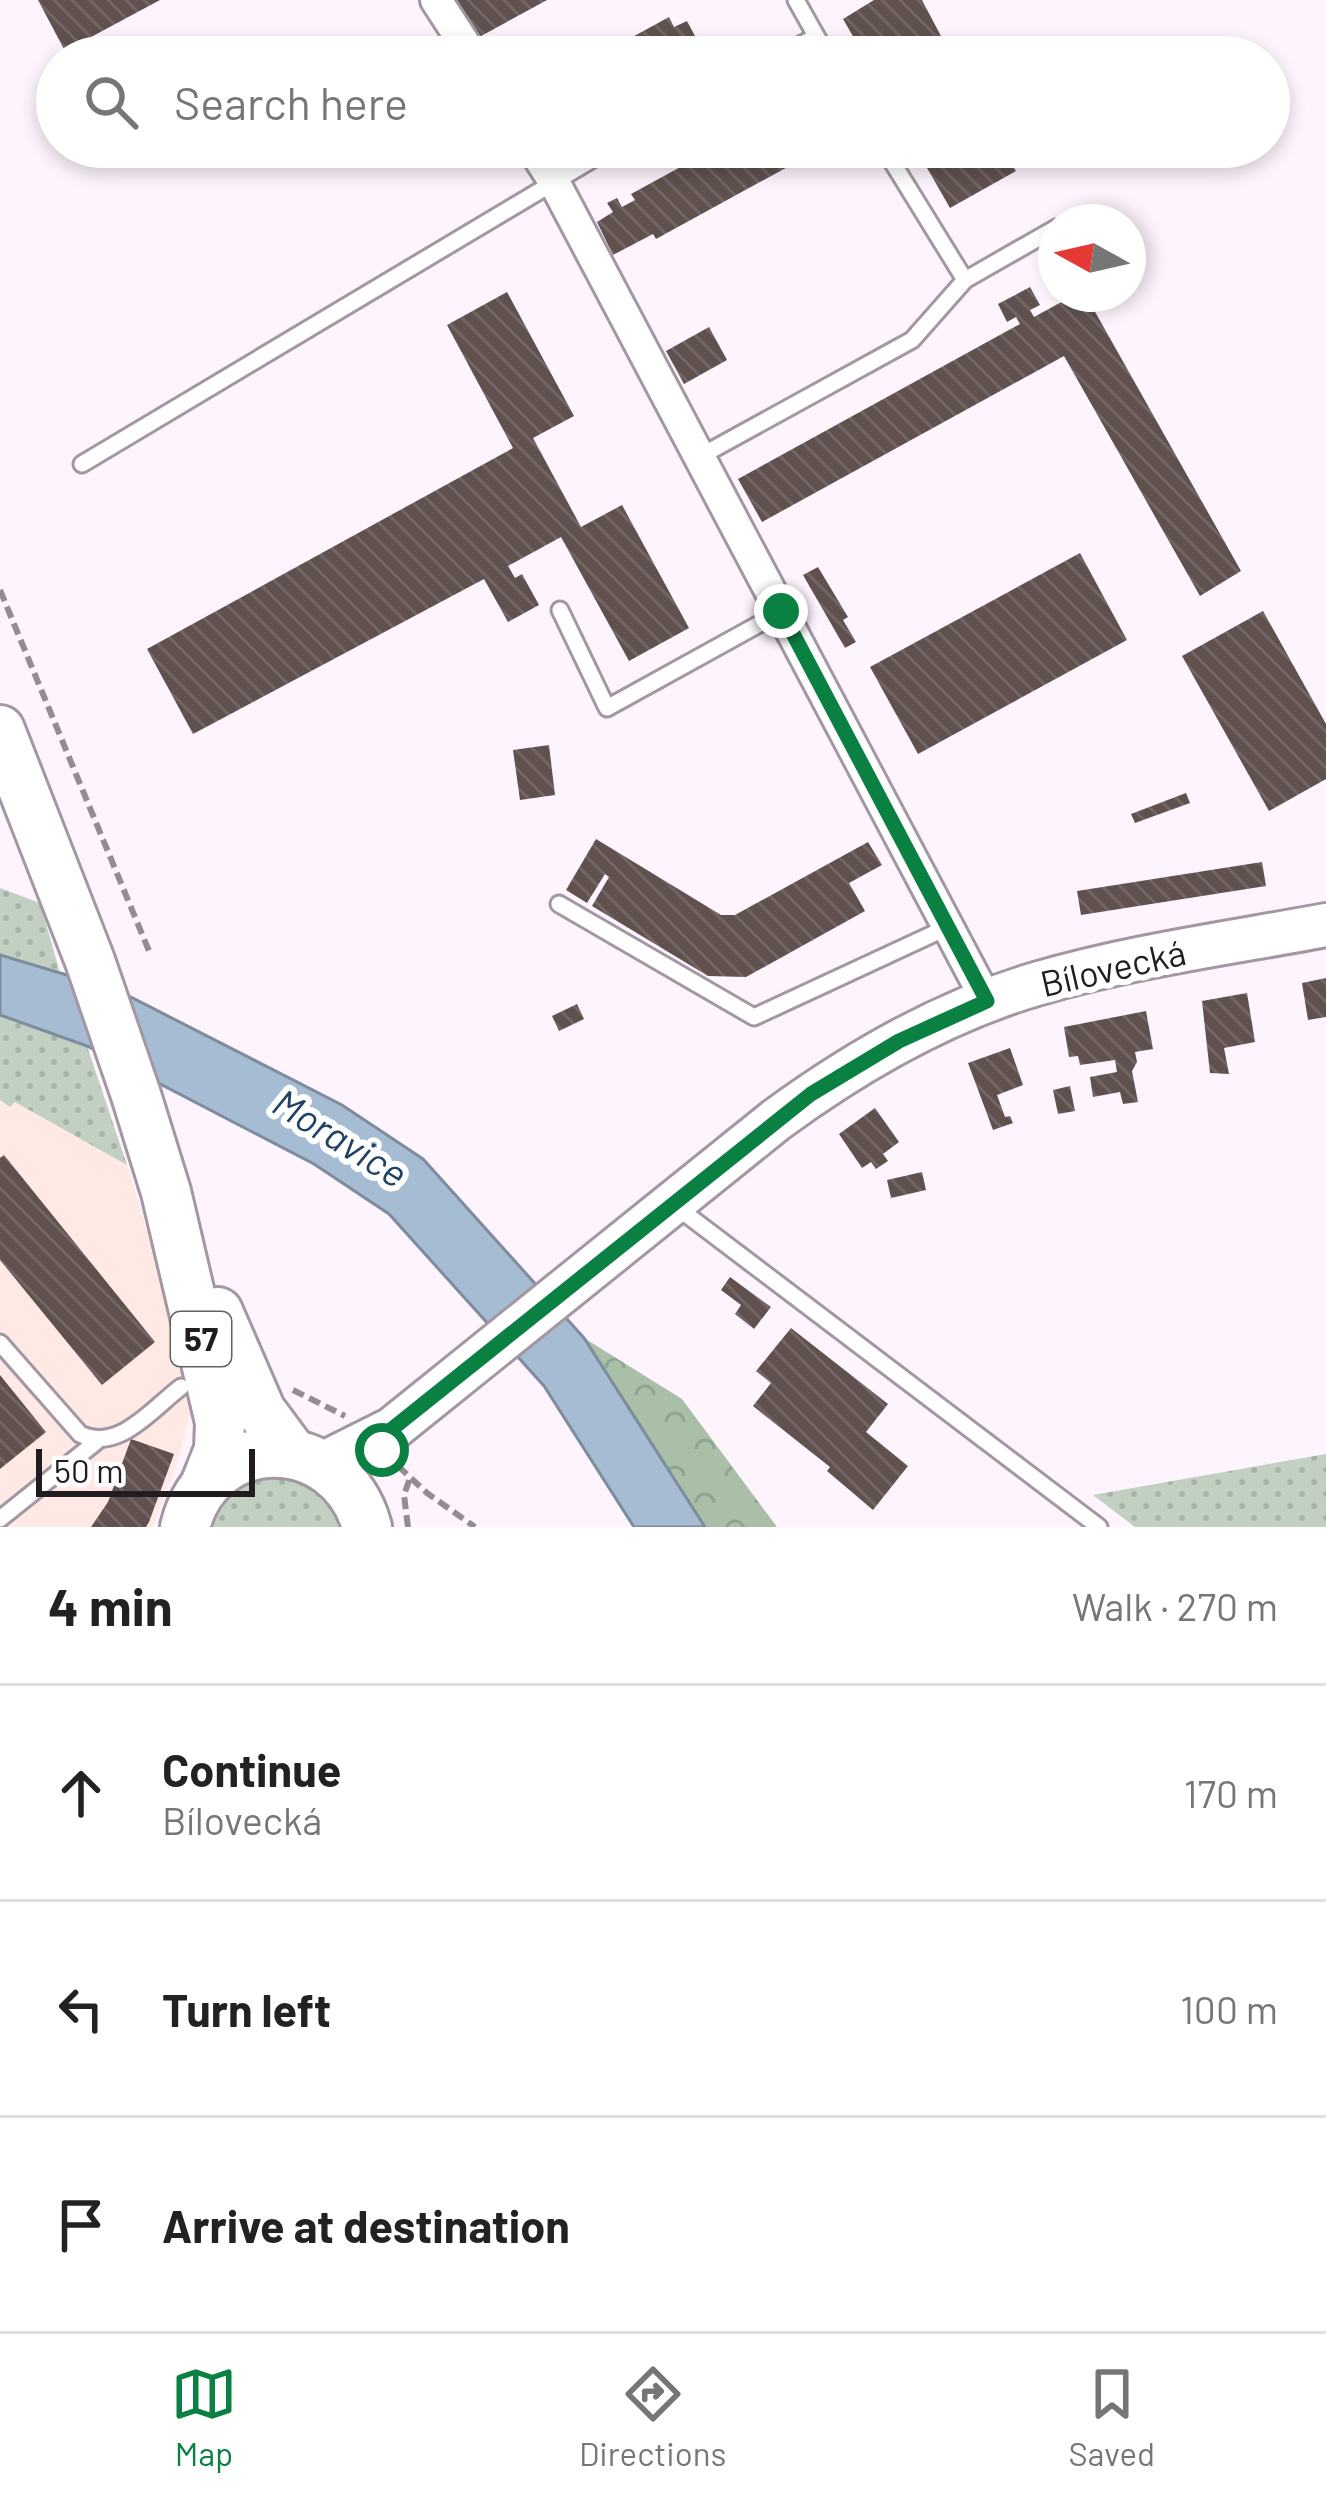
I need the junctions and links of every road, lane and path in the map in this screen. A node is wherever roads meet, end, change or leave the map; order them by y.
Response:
1 (436, 0) edge
2 (796, 0) edge
3 (459, 36) edge
4 (814, 36) edge
5 (545, 168) edge
6 (575, 168) edge
7 (896, 168) edge
8 (553, 180) junction
9 (1038, 238) edge
10 (965, 280) junction
11 (699, 457) junction
12 (82, 464) dead end
13 (0, 590) edge
14 (560, 610) dead end
15 (781, 611) junction
16 (0, 730) edge
17 (559, 904) dead end
18 (1326, 925) edge
19 (948, 927) junction
20 (149, 951) dead end
21 (987, 1001) junction
22 (166, 1192) junction
23 (662, 1211) junction
24 (0, 1343) edge
25 (181, 1387) dead end
26 (392, 1429) junction
27 (96, 1442) junction
28 (307, 1459) junction
29 (195, 1506) edge
30 (362, 1515) edge
31 (0, 1519) edge
32 (409, 1527) edge
33 (476, 1527) edge
34 (1099, 1527) edge

1 - 3 street
2 - 4 lane
5 - 8 street
6 - 8 lane
7 - 10 lane
8 - 11 street
8 - 12 lane
9 - 10 lane
10 - 11 lane
11 - 15 street
13 - 20 path
14 - 15 lane
15 - 19 street
16 - 22 main road, 57
17 - 19 lane
18 - 21 main road, Bílovecká
19 - 21 street
21 - 23 main road, Bílovecká
22 - 28 main road, 57
22 - 29 main road, 57
23 - 26 main road, Bílovecká
23 - 34 lane
24 - 27 lane
25 - 27 lane
26 - 28 main road
26 - 30 main road
27 - 31 lane
28 - 29 main road, 57
28 - 30 main road, 57
32 - 33 path

